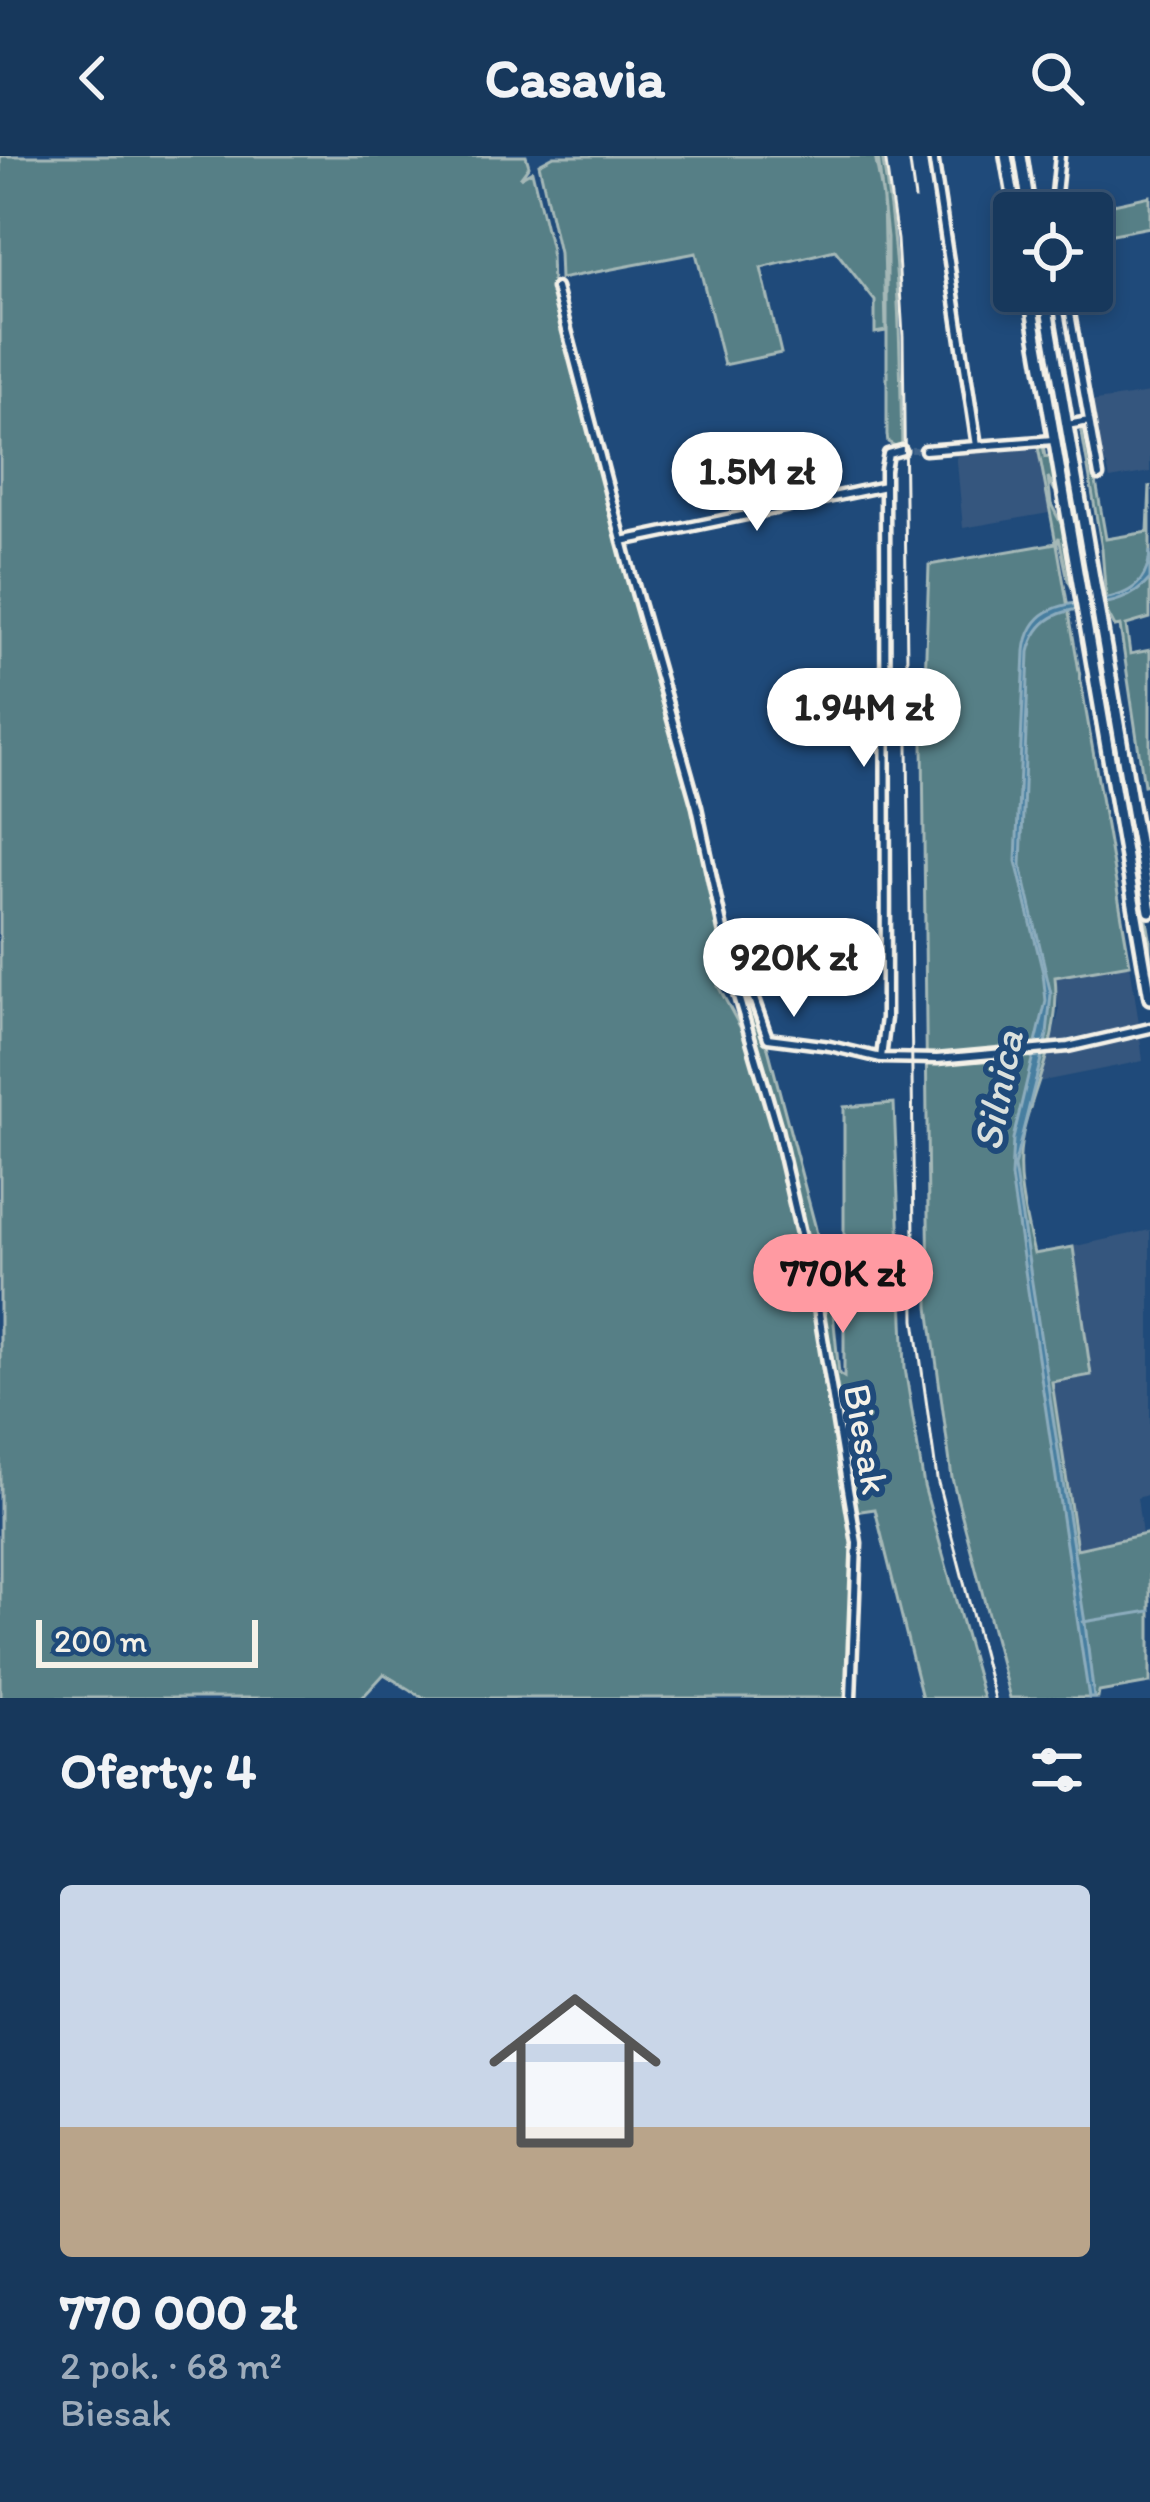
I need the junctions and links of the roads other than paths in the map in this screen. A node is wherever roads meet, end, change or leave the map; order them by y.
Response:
1 (933, 156) edge
2 (1006, 156) edge
3 (1021, 156) edge
4 (1060, 156) edge
5 (1012, 192) edge
6 (1027, 192) edge
7 (1056, 192) edge
8 (556, 288) dead end
9 (1033, 312) edge
10 (1048, 312) edge
11 (1070, 312) edge
12 (1089, 421) junction
13 (1067, 425) junction
14 (1054, 440) junction
15 (977, 446) junction
16 (902, 450) dead end
17 (925, 450) tunnel mouth
18 (1099, 476) dead end
19 (885, 486) junction
20 (622, 541) junction
21 (1145, 853) edge
22 (1150, 911) edge
23 (734, 978) junction
24 (1150, 998) edge
25 (1150, 1028) edge
26 (881, 1058) junction
27 (851, 1698) edge

1 - 15 street
2 - 5 main road
3 - 6 main road
4 - 7 street
8 - 20 street, Biesak
9 - 14 main road
10 - 13 main road
11 - 12 street
12 - 13 street
12 - 18 street
13 - 21 main road
14 - 15 street
14 - 24 main road
15 - 17 street
16 - 19 street
19 - 20 street
19 - 26 street
20 - 23 street, Biesak
21 - 22 main road
23 - 26 street
23 - 27 street, Biesak
25 - 26 street

